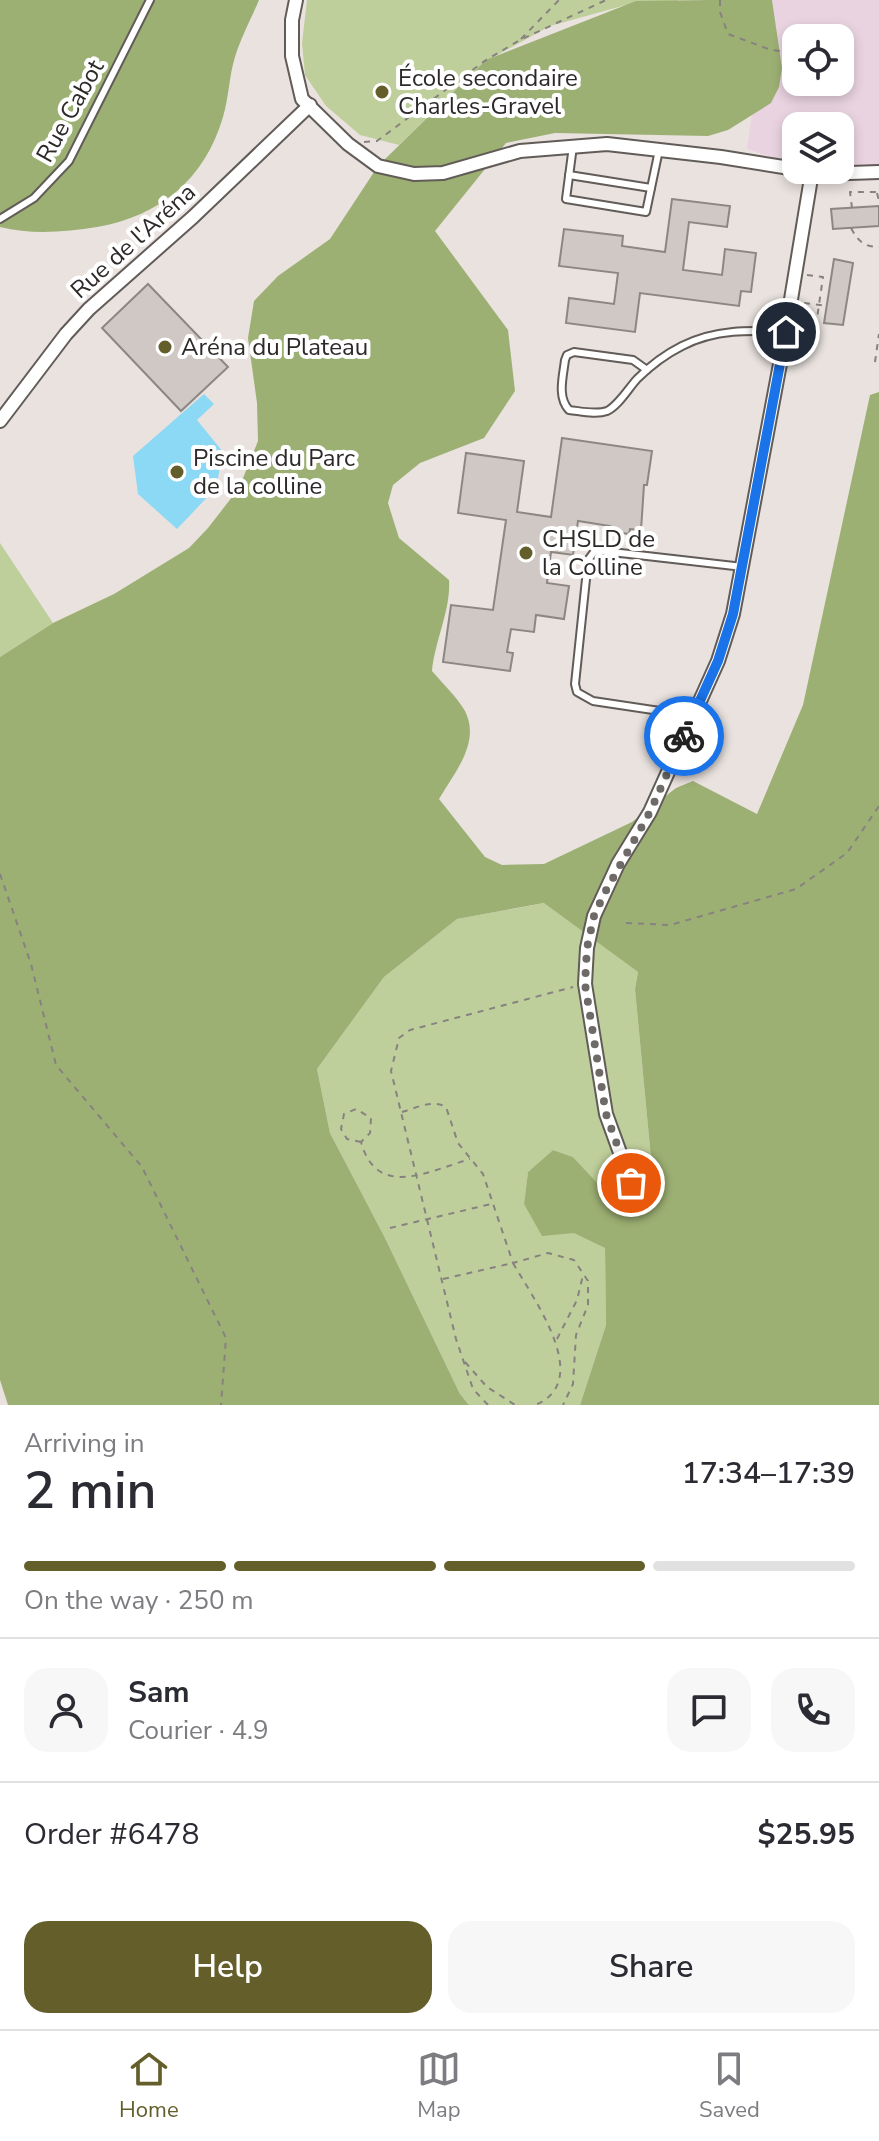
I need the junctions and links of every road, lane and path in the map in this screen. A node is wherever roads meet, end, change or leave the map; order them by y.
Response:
1 (150, 0) edge
2 (296, 0) edge
3 (559, 0) edge
4 (606, 0) edge
5 (720, 0) edge
6 (520, 40) junction
7 (782, 51) edge
8 (310, 105) junction
9 (348, 144) junction
10 (573, 146) junction
11 (659, 150) junction
12 (782, 168) edge
13 (879, 172) edge
14 (854, 174) edge
15 (569, 175) junction
16 (801, 184) edge
17 (651, 188) junction
18 (878, 192) edge
19 (879, 201) edge
20 (852, 208) dead end
21 (0, 219) edge
22 (851, 228) dead end
23 (879, 247) edge
24 (806, 275) dead end
25 (823, 277) junction
26 (831, 279) dead end
27 (801, 302) dead end
28 (820, 305) junction
29 (827, 306) dead end
30 (786, 332) junction
31 (879, 334) edge
32 (812, 353) dead end
33 (875, 362) dead end
34 (647, 370) junction
35 (0, 421) edge
36 (743, 567) junction
37 (693, 716) junction
38 (879, 806) edge
39 (0, 874) edge
40 (626, 923) dead end
41 (585, 984) junction
42 (401, 1113) junction
43 (361, 1142) junction
44 (471, 1158) junction
45 (416, 1175) junction
46 (631, 1183) dead end
47 (492, 1204) junction
48 (427, 1219) junction
49 (390, 1228) dead end
50 (513, 1263) junction
51 (583, 1274) junction
52 (441, 1280) junction
53 (557, 1340) junction
54 (463, 1359) junction
55 (221, 1405) edge
56 (488, 1405) edge
57 (515, 1405) edge
58 (535, 1405) edge
59 (563, 1405) edge

1 - 21 lane, Rue Cabot
2 - 8 street
3 - 6 path
4 - 6 path
5 - 7 path
6 - 9 path
8 - 9 street
8 - 35 street, Rue de l'Aréna
9 - 10 street
10 - 11 street
10 - 15 lane
11 - 12 street
11 - 17 lane
13 - 14 street
15 - 17 lane
15 - 17 lane
16 - 30 street
18 - 19 path
18 - 20 path
22 - 23 path
24 - 25 path
25 - 26 path
25 - 28 path
27 - 28 path
28 - 29 path
28 - 32 path
30 - 34 lane
30 - 36 street
31 - 33 path
34 - 34 lane
36 - 37 street
36 - 37 lane
37 - 41 street
38 - 40 path
39 - 55 path
41 - 42 path
41 - 46 street
42 - 44 path
42 - 45 path
43 - 43 path
43 - 45 path
44 - 45 path
44 - 47 path
45 - 48 path
47 - 48 path
47 - 50 path
48 - 49 path
48 - 52 path
50 - 51 path
50 - 52 path
50 - 53 path
51 - 53 path
51 - 59 path
52 - 54 path
53 - 58 path
54 - 56 path
54 - 57 path

